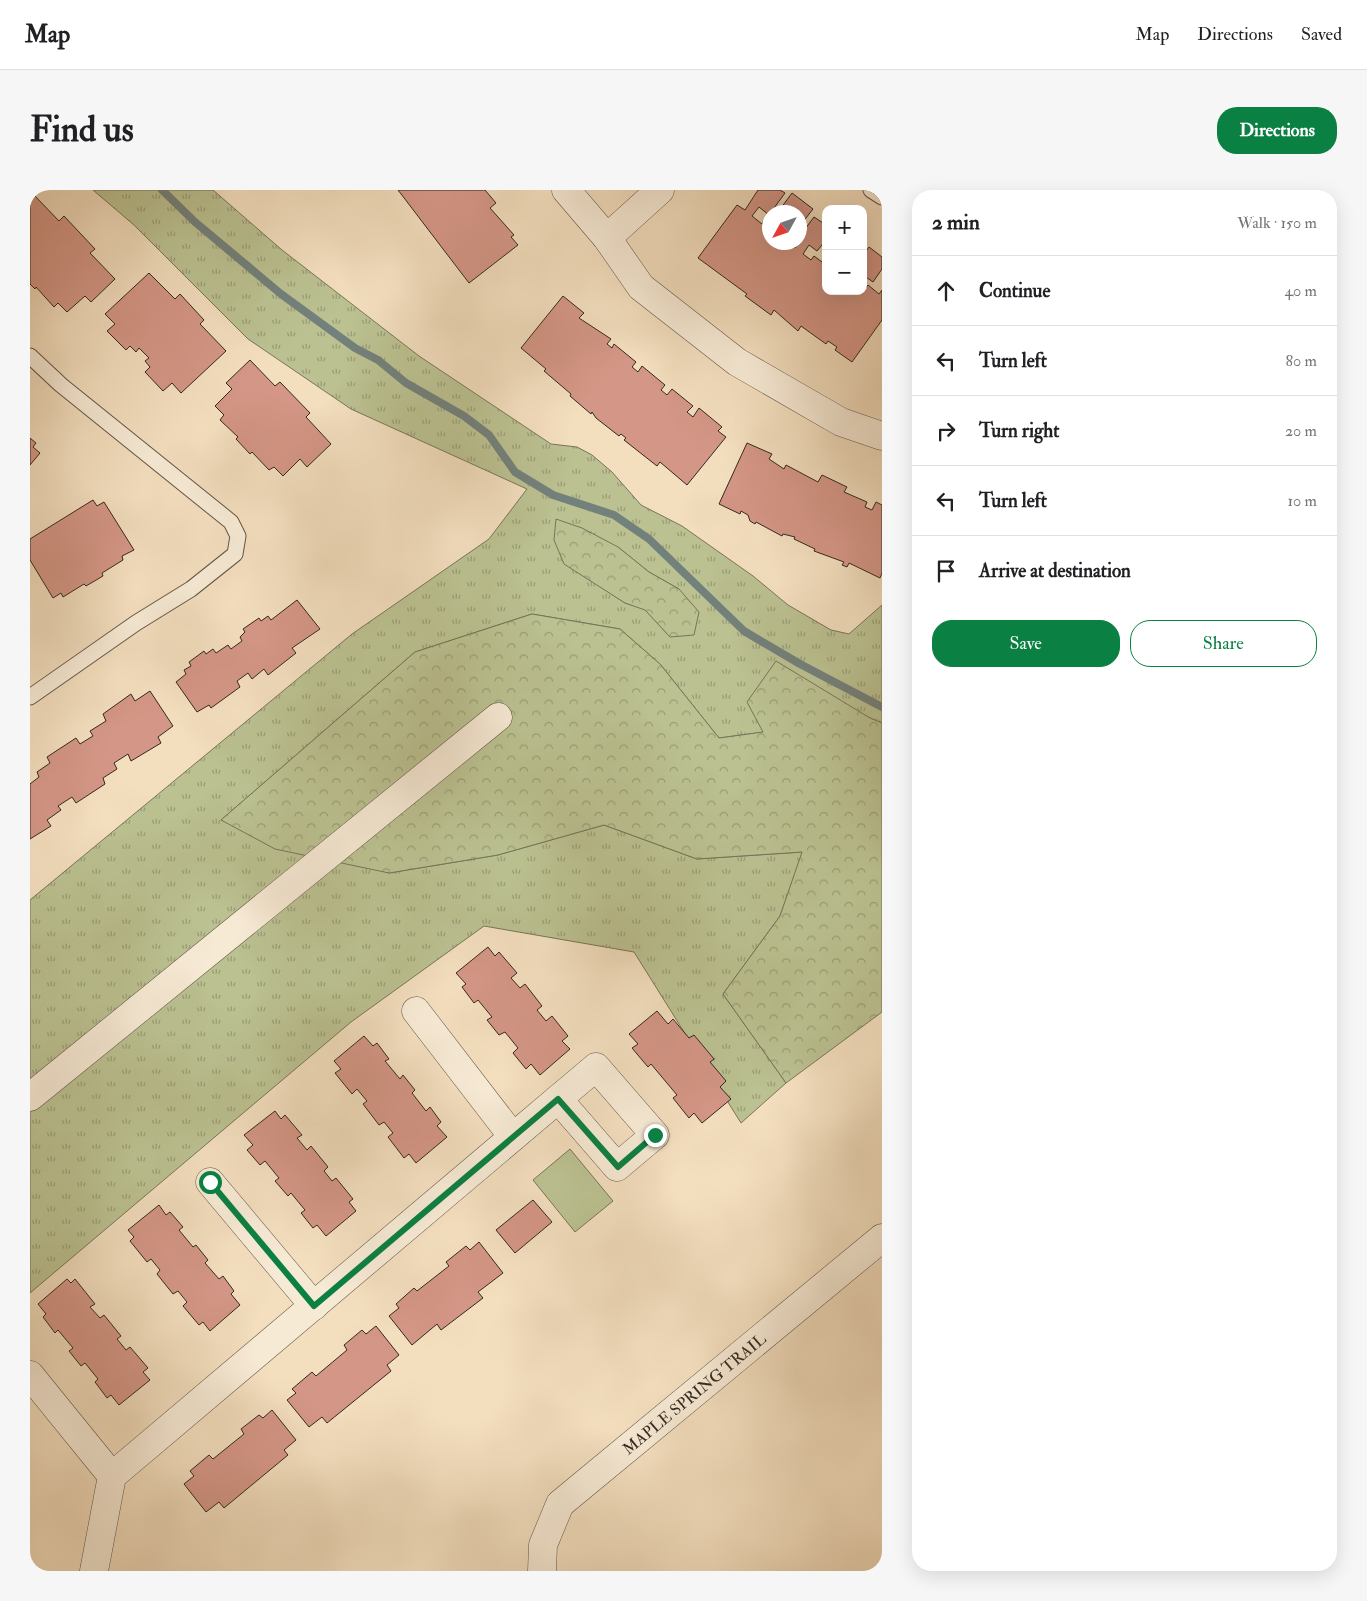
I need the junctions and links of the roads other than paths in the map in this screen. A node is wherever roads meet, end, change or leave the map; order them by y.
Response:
1 (566, 190) edge
2 (660, 190) edge
3 (870, 190) edge
4 (882, 197) edge
5 (606, 238) junction
6 (30, 356) edge
7 (882, 436) edge
8 (30, 697) edge
9 (498, 717) dead end
10 (416, 1011) dead end
11 (30, 1097) edge
12 (558, 1099) dead end
13 (513, 1137) junction
14 (210, 1182) dead end
15 (882, 1238) edge
16 (314, 1306) junction
17 (30, 1375) edge
18 (112, 1476) junction
19 (94, 1571) edge
20 (542, 1571) edge

1 - 5 street
2 - 5 street
3 - 4 lane
5 - 7 street
6 - 8 lane
9 - 11 street
10 - 13 street
12 - 13 street
13 - 16 street
14 - 16 street
15 - 20 street, MAPLE SPRING TRAIL
16 - 18 street
17 - 18 street
18 - 19 street

